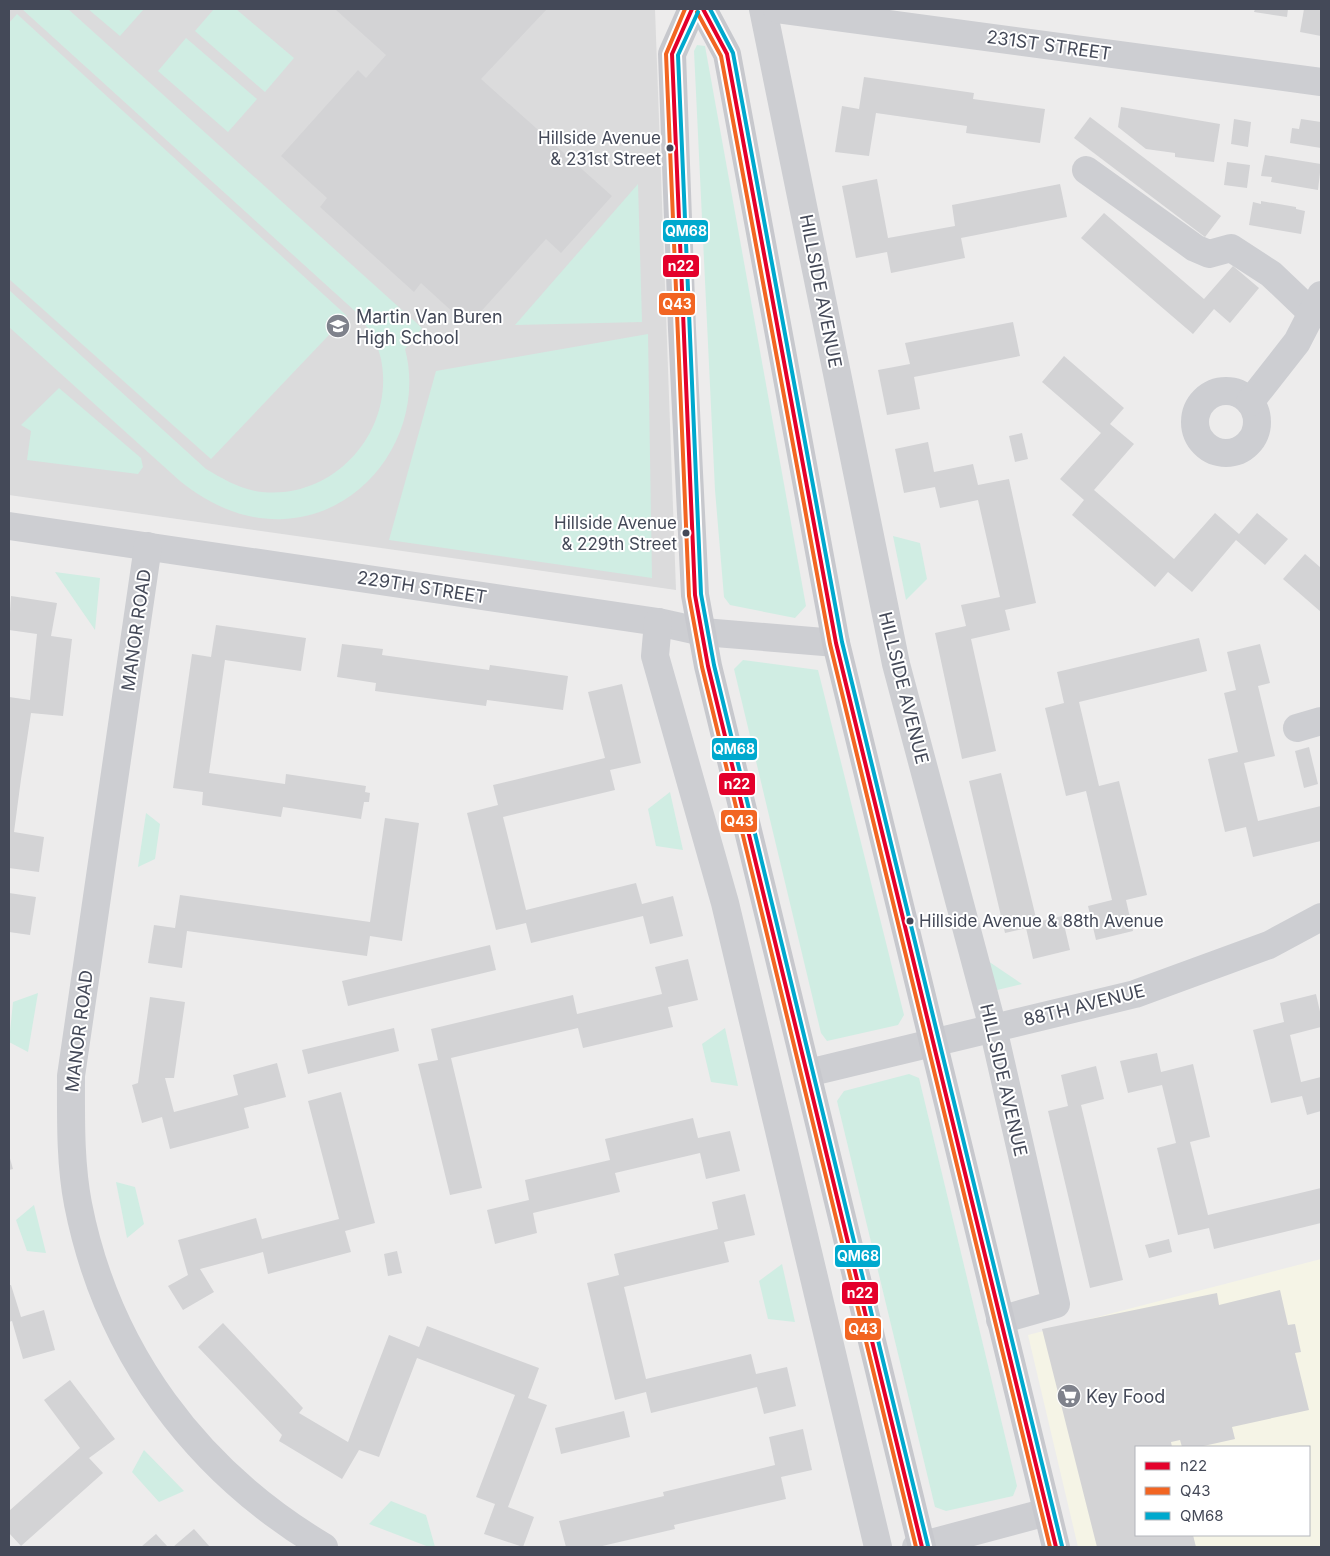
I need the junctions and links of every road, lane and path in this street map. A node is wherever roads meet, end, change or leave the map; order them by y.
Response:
1 (692, 9) edge
2 (703, 9) edge
3 (763, 9) edge
4 (777, 9) edge
5 (1321, 82) edge
6 (1086, 170) dead end
7 (1317, 304) edge
8 (1250, 402) dead end
9 (9, 526) edge
10 (148, 546) junction
11 (658, 622) junction
12 (703, 632) junction
13 (836, 644) junction
14 (1321, 917) edge
15 (992, 1028) junction
16 (933, 1044) junction
17 (808, 1073) junction
18 (1000, 1320) junction
19 (1047, 1512) junction
20 (324, 1547) edge
21 (878, 1547) edge
22 (920, 1547) edge
23 (1056, 1547) edge

1 - 12 main road
2 - 13 main road
3 - 15 street, HILLSIDE AVENUE
4 - 5 street, 231ST STREET
6 - 7 street
7 - 8 street
9 - 10 street, 229TH STREET
10 - 11 street, 229TH STREET
10 - 20 street, MANOR ROAD
11 - 12 street, 229TH STREET
11 - 21 street
12 - 13 street, 229TH STREET
12 - 17 main road
13 - 16 main road
14 - 15 street, 88TH AVENUE
15 - 16 street, 88TH AVENUE
15 - 18 street, HILLSIDE AVENUE
16 - 17 street, 88TH AVENUE
16 - 18 main road
17 - 22 main road
18 - 19 main road
19 - 22 street
19 - 23 main road

